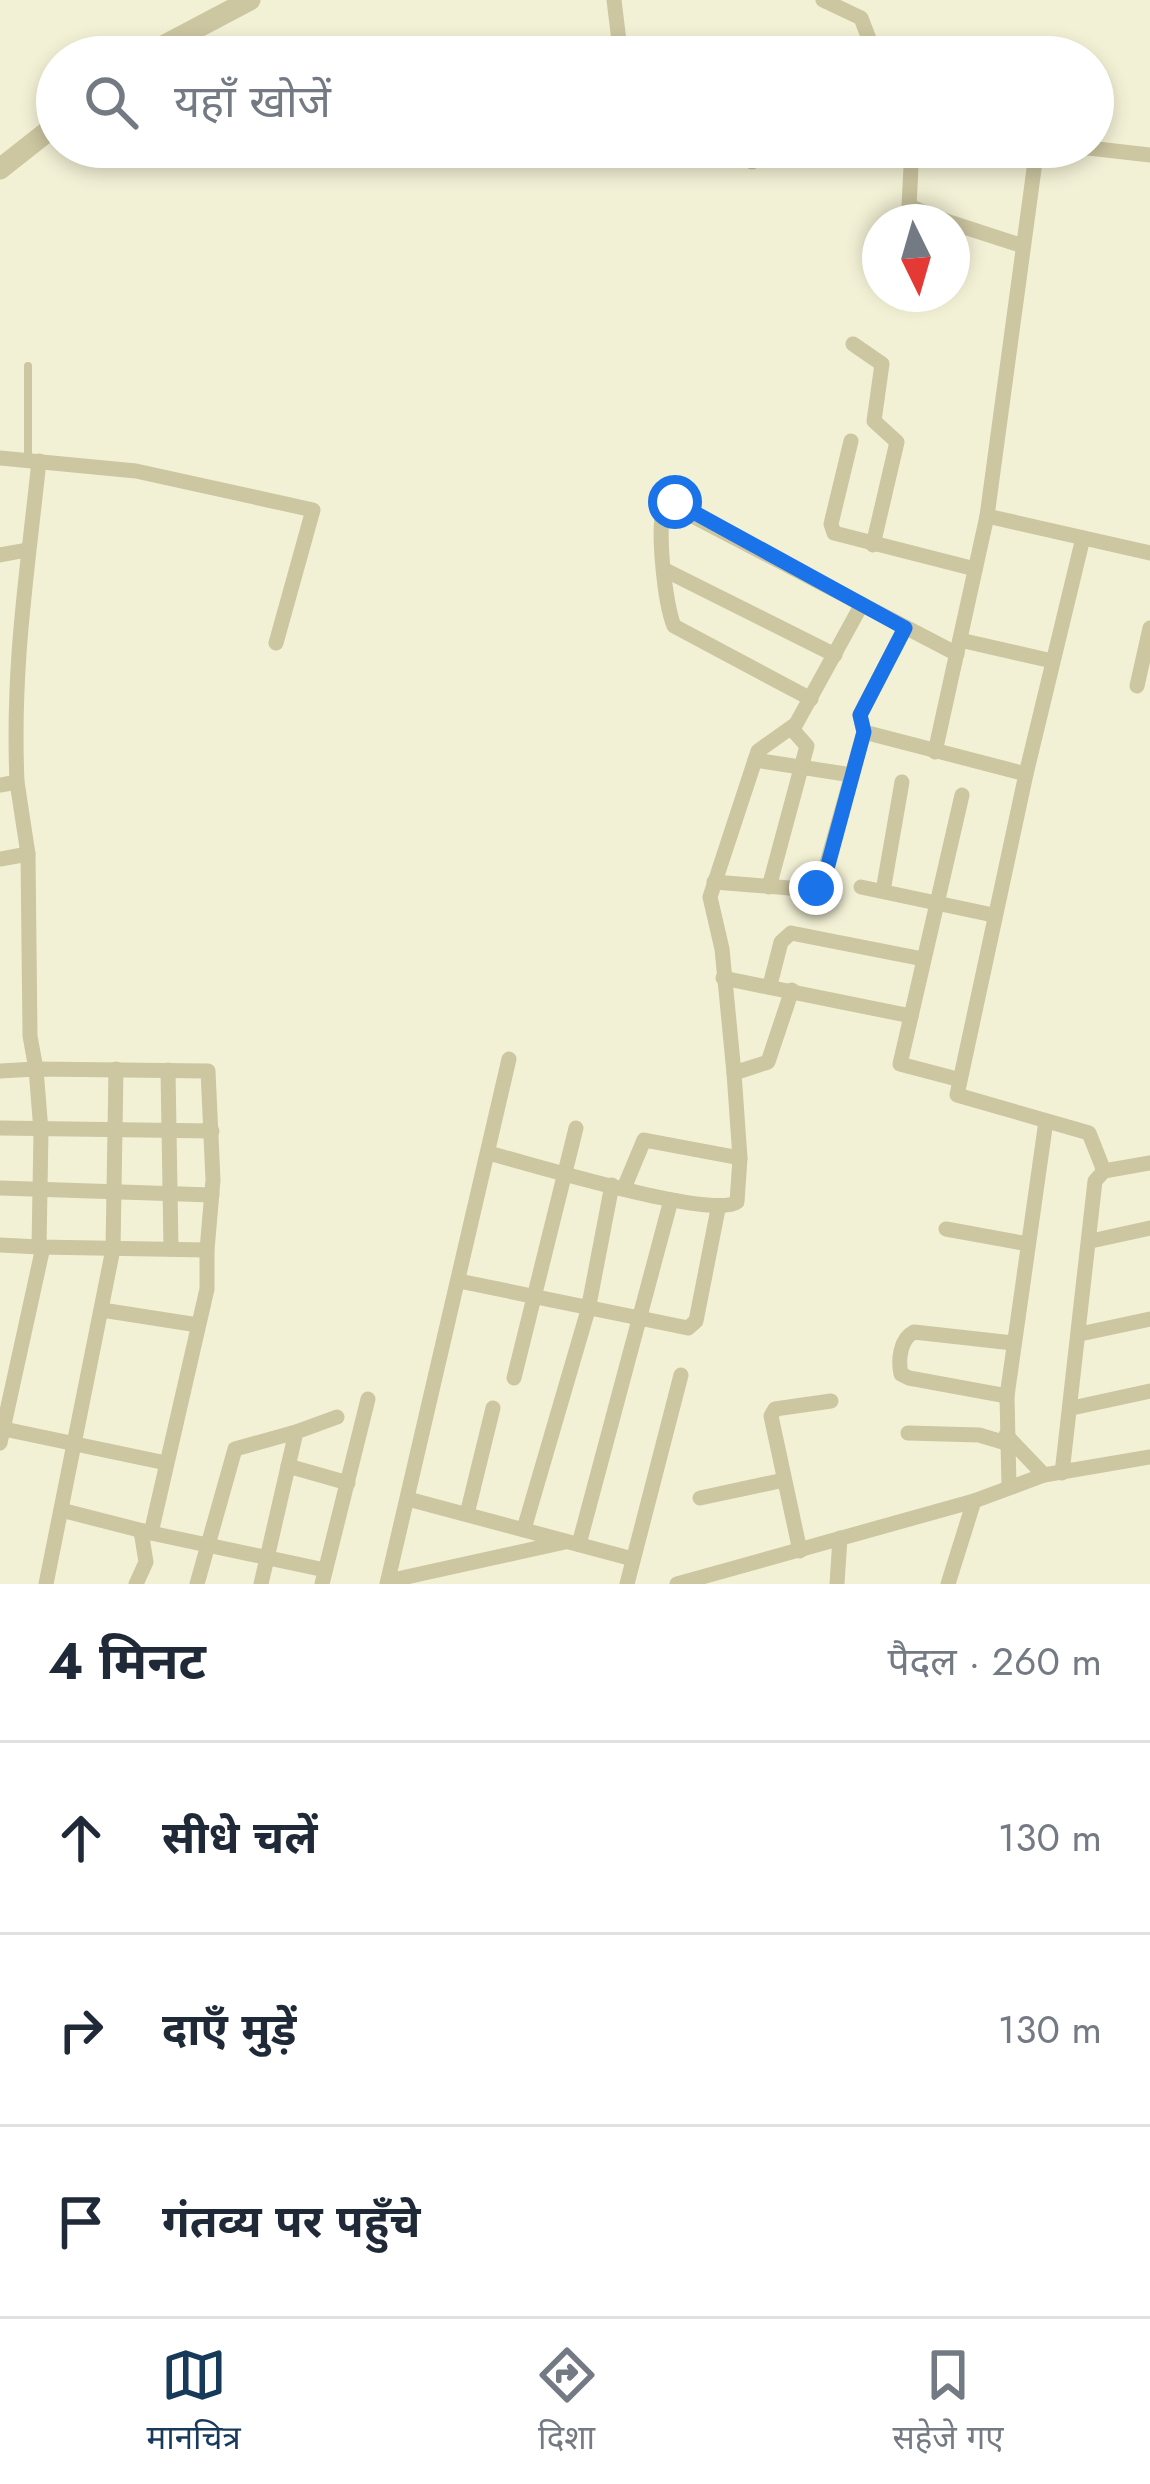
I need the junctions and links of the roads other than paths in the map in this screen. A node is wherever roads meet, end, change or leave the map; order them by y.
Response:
1 (250, 0) edge
2 (614, 0) edge
3 (824, 0) edge
4 (225, 6) edge
5 (176, 36) edge
6 (618, 36) edge
7 (868, 36) edge
8 (36, 141) edge
9 (1114, 151) edge
10 (1150, 155) edge
11 (911, 168) edge
12 (1034, 168) edge
13 (0, 169) edge
14 (909, 204) edge
15 (970, 228) edge
16 (1023, 246) junction
17 (853, 344) dead end
18 (28, 365) dead end
19 (851, 441) dead end
20 (0, 458) edge
21 (33, 461) junction
22 (987, 516) junction
23 (1082, 542) junction
24 (874, 545) junction
25 (27, 550) junction
26 (0, 554) edge
27 (1150, 554) edge
28 (976, 569) junction
29 (665, 570) junction
30 (862, 604) junction
31 (905, 628) junction
32 (1150, 628) edge
33 (276, 643) dead end
34 (958, 647) junction
35 (8, 654) edge
36 (1147, 654) edge
37 (835, 655) junction
38 (1052, 662) junction
39 (1137, 686) dead end
40 (811, 699) junction
41 (792, 729) junction
42 (864, 732) junction
43 (935, 752) junction
44 (755, 760) junction
45 (802, 766) junction
46 (1026, 774) junction
47 (852, 775) junction
48 (902, 782) dead end
49 (9, 783) edge
50 (962, 795) dead end
51 (28, 854) junction
52 (0, 859) edge
53 (714, 882) junction
54 (769, 886) junction
55 (861, 886) dead end
56 (884, 891) junction
57 (937, 903) junction
58 (993, 915) junction
59 (923, 959) junction
60 (723, 978) junction
61 (770, 985) junction
62 (791, 990) junction
63 (911, 1016) junction
64 (509, 1060) dead end
65 (36, 1069) junction
66 (116, 1070) junction
67 (168, 1070) junction
68 (0, 1071) edge
69 (734, 1072) junction
70 (957, 1078) junction
71 (1046, 1121) junction
72 (576, 1128) dead end
73 (0, 1129) edge
74 (41, 1131) junction
75 (168, 1131) junction
76 (212, 1131) junction
77 (115, 1132) junction
78 (488, 1153) junction
79 (740, 1158) junction
80 (1150, 1163) edge
81 (1104, 1171) junction
82 (562, 1172) junction
83 (618, 1186) junction
84 (0, 1188) edge
85 (40, 1192) junction
86 (114, 1192) junction
87 (171, 1193) junction
88 (212, 1195) junction
89 (671, 1200) junction
90 (718, 1209) junction
91 (1150, 1228) edge
92 (946, 1229) dead end
93 (1091, 1240) junction
94 (1028, 1244) junction
95 (0, 1245) edge
96 (41, 1247) junction
97 (113, 1249) junction
98 (172, 1250) junction
99 (207, 1250) junction
100 (459, 1281) junction
101 (534, 1300) junction
102 (102, 1310) junction
103 (588, 1310) junction
104 (1150, 1319) edge
105 (639, 1321) junction
106 (198, 1325) junction
107 (1080, 1334) junction
108 (1013, 1342) junction
109 (681, 1375) dead end
110 (514, 1378) dead end
111 (1150, 1391) edge
112 (1006, 1396) junction
113 (368, 1399) dead end
114 (831, 1401) dead end
115 (493, 1408) dead end
116 (1072, 1408) junction
117 (338, 1417) dead end
118 (296, 1432) junction
119 (908, 1432) dead end
120 (2, 1436) edge
121 (1006, 1439) junction
122 (74, 1446) junction
123 (1150, 1457) edge
124 (166, 1463) junction
125 (288, 1466) junction
126 (1062, 1473) junction
127 (1043, 1475) junction
128 (784, 1480) junction
129 (348, 1483) junction
130 (1010, 1487) junction
131 (408, 1498) junction
132 (700, 1498) dead end
133 (974, 1501) junction
134 (64, 1511) junction
135 (467, 1514) junction
136 (524, 1529) junction
137 (146, 1532) junction
138 (840, 1538) junction
139 (574, 1542) junction
140 (209, 1544) junction
141 (800, 1551) junction
142 (267, 1556) junction
143 (629, 1558) junction
144 (756, 1565) junction
145 (323, 1577) edge
146 (387, 1583) edge
147 (46, 1584) edge
148 (136, 1584) edge
149 (197, 1584) edge
150 (261, 1584) edge
151 (627, 1584) edge
152 (677, 1584) edge
153 (750, 1584) edge
154 (837, 1584) edge
155 (948, 1584) edge

1 - 4 street
2 - 6 street
3 - 7 street
4 - 5 street
8 - 13 street
9 - 10 street
11 - 14 street
12 - 16 street
15 - 16 street
16 - 22 street
17 - 24 street
18 - 21 lane
19 - 24 street
20 - 21 street
21 - 25 street
21 - 33 street
22 - 23 street
22 - 28 street
23 - 27 street
23 - 38 street
24 - 28 street
25 - 26 street
25 - 35 street
28 - 34 street
29 - 30 street
29 - 37 street
29 - 40 street
30 - 31 street
30 - 37 street
31 - 34 street
31 - 42 street
32 - 36 street
34 - 38 street
34 - 43 street
35 - 49 street
36 - 39 street
37 - 40 street
38 - 46 street
40 - 41 street
41 - 44 street
41 - 45 street
42 - 43 street
42 - 47 street
43 - 46 street
44 - 45 street
44 - 53 street
45 - 47 street
45 - 54 street
46 - 58 street
47 - 54 street
48 - 56 street
49 - 51 street
50 - 57 street
51 - 52 street
51 - 65 street
53 - 54 street
53 - 60 street
55 - 56 street
56 - 57 street
57 - 58 street
57 - 59 street
58 - 70 street
59 - 61 street
59 - 63 street
60 - 61 street
60 - 69 street
61 - 62 street
62 - 63 street
62 - 69 street
63 - 70 street
64 - 78 street
65 - 66 street
65 - 68 street
65 - 74 street
66 - 67 street
66 - 77 street
67 - 75 street
67 - 76 street
69 - 79 street
70 - 71 street
71 - 81 street
71 - 94 street
72 - 82 street
73 - 74 street
74 - 77 street
74 - 85 street
75 - 76 street
75 - 77 street
75 - 87 street
76 - 88 street
77 - 86 street
78 - 82 street
78 - 100 street
79 - 83 street
79 - 90 street
80 - 81 street
81 - 93 street
82 - 83 street
82 - 101 street
83 - 89 street
83 - 103 street
84 - 85 street
85 - 86 street
85 - 96 street
86 - 87 street
86 - 97 street
87 - 88 street
87 - 98 street
88 - 99 street
89 - 90 street
89 - 105 street
90 - 105 street
91 - 93 street
92 - 94 street
93 - 107 street
94 - 108 street
95 - 96 street
96 - 97 street
96 - 120 street
97 - 98 street
97 - 102 street
98 - 99 street
99 - 106 street
100 - 101 street
100 - 131 street
101 - 103 street
101 - 110 street
102 - 106 street
102 - 122 street
103 - 105 street
103 - 136 street
104 - 107 street
105 - 139 street
106 - 124 street
107 - 116 street
108 - 112 street
108 - 112 street
109 - 143 street
111 - 116 street
112 - 121 street
113 - 129 street
114 - 128 street
115 - 135 street
116 - 126 street
117 - 118 street
118 - 125 street
118 - 140 street
119 - 121 street
120 - 122 street
121 - 127 street
121 - 130 street
122 - 124 street
122 - 134 street
123 - 126 street
124 - 137 street
125 - 129 street
125 - 142 street
126 - 127 street
127 - 130 street
128 - 132 street
128 - 141 street
129 - 145 street
130 - 133 street
131 - 135 street
131 - 146 street
133 - 138 street
133 - 155 street
134 - 137 street
134 - 147 street
135 - 136 street
136 - 139 street
137 - 140 street
137 - 148 street
138 - 141 street
138 - 154 street
139 - 143 street
139 - 146 street
140 - 142 street
140 - 149 street
141 - 144 street
142 - 145 street
142 - 150 street
143 - 151 street
144 - 152 street
144 - 153 street

